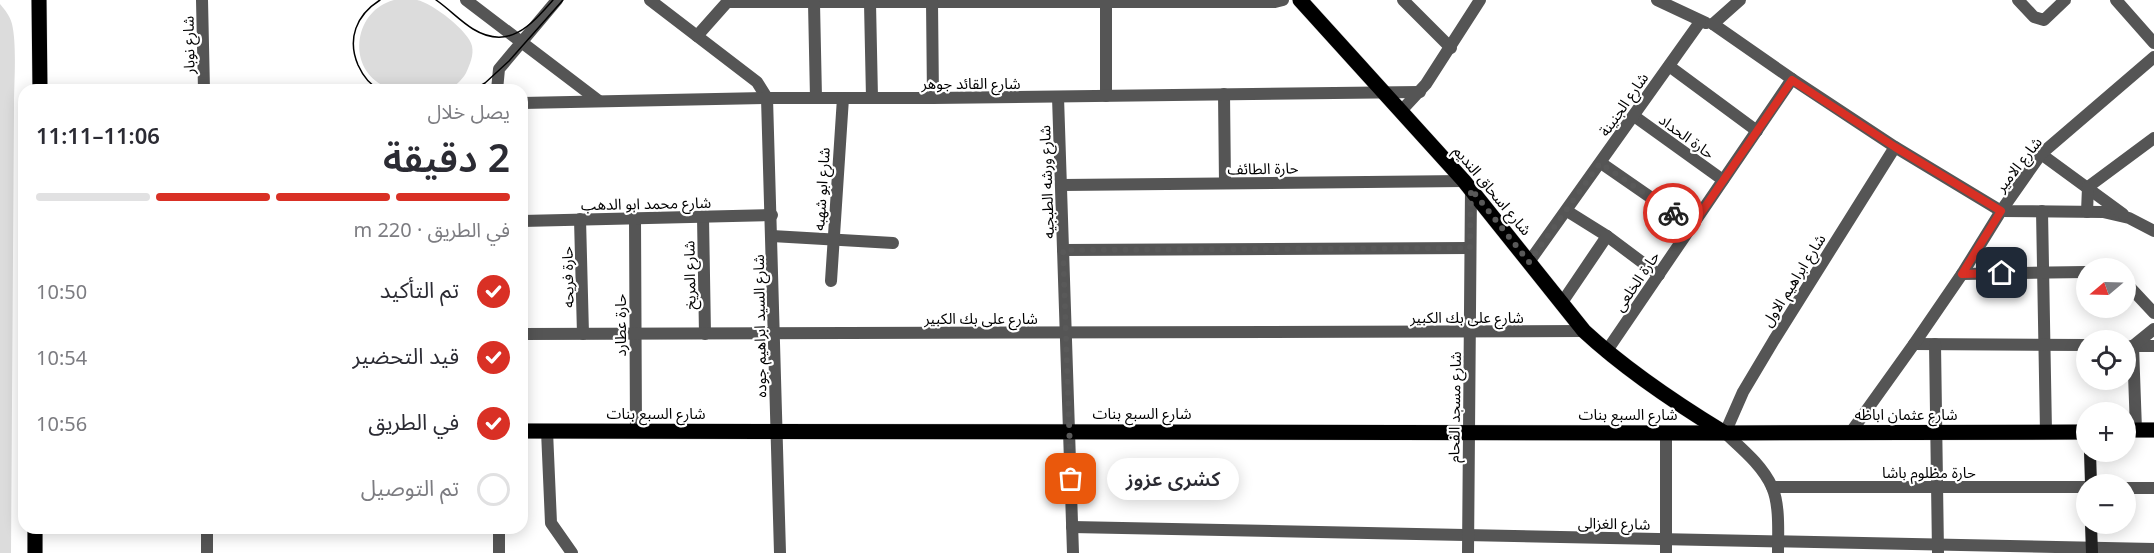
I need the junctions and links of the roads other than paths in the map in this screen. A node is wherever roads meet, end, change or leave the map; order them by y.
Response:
1 (202, 0) edge
2 (466, 0) edge
3 (557, 0) edge
4 (650, 0) edge
5 (1283, 0) edge
6 (1300, 0) edge
7 (1403, 0) edge
8 (1480, 0) edge
9 (1657, 0) edge
10 (1740, 0) edge
11 (2018, 0) edge
12 (2065, 0) edge
13 (2116, 0) edge
14 (728, 1) edge
15 (1106, 1) edge
16 (1153, 1) edge
17 (1205, 1) edge
18 (863, 2) edge
19 (932, 2) junction
20 (814, 3) junction
21 (37, 4) edge
22 (1700, 22) junction
23 (1713, 24) junction
24 (697, 36) junction
25 (521, 43) junction
26 (2154, 43) edge
27 (1451, 48) junction
28 (2154, 57) edge
29 (1669, 66) junction
30 (1792, 80) junction
31 (39, 84) edge
32 (204, 84) edge
33 (498, 84) edge
34 (1383, 92) junction
35 (1420, 92) junction
36 (1224, 94) junction
37 (1106, 96) junction
38 (1058, 97) junction
39 (767, 98) junction
40 (816, 98) junction
41 (843, 98) junction
42 (872, 98) junction
43 (933, 99) junction
44 (599, 101) junction
45 (528, 103) edge
46 (1401, 111) junction
47 (1634, 116) junction
48 (1757, 131) junction
49 (2154, 138) edge
50 (1895, 147) junction
51 (2041, 154) junction
52 (1600, 163) junction
53 (1723, 180) junction
54 (1225, 183) junction
55 (1062, 184) junction
56 (1467, 185) junction
57 (2088, 188) junction
58 (1568, 211) junction
59 (2001, 211) junction
60 (2042, 211) junction
61 (2086, 212) junction
62 (771, 215) junction
63 (703, 217) junction
64 (2129, 218) junction
65 (580, 219) junction
66 (635, 219) junction
67 (528, 221) edge
68 (1692, 226) junction
69 (2153, 230) edge
70 (772, 236) junction
71 (1607, 236) junction
72 (833, 238) junction
73 (893, 243) dead end
74 (1470, 248) junction
75 (1063, 250) junction
76 (1529, 262) junction
77 (2043, 272) junction
78 (2076, 272) edge
79 (1962, 274) junction
80 (1659, 275) junction
81 (831, 281) dead end
82 (2136, 294) edge
83 (1561, 304) junction
84 (2154, 313) edge
85 (2154, 329) edge
86 (1584, 331) junction
87 (1066, 332) junction
88 (1470, 333) junction
89 (528, 334) edge
90 (583, 334) junction
91 (636, 334) junction
92 (705, 334) junction
93 (775, 334) junction
94 (2136, 341) edge
95 (1914, 344) junction
96 (1935, 344) junction
97 (2045, 344) junction
98 (2076, 345) edge
99 (2136, 346) edge
100 (2154, 346) edge
101 (1606, 352) junction
102 (2136, 430) edge
103 (2154, 430) edge
104 (528, 431) edge
105 (547, 431) junction
106 (636, 431) junction
107 (777, 431) junction
108 (1069, 431) junction
109 (1468, 432) junction
110 (1666, 432) junction
111 (1851, 432) junction
112 (1936, 432) junction
113 (2046, 432) junction
114 (2076, 432) edge
115 (1725, 433) junction
116 (1772, 487) junction
117 (1938, 487) junction
118 (2076, 488) edge
119 (2136, 488) edge
120 (2154, 488) edge
121 (1072, 527) junction
122 (35, 534) edge
123 (207, 534) edge
124 (499, 534) edge
125 (2091, 534) edge
126 (1468, 535) junction
127 (1666, 540) junction
128 (1778, 548) edge
129 (1938, 549) edge
130 (2154, 549) edge
131 (2092, 551) edge
132 (35, 553) edge
133 (207, 553) edge
134 (499, 553) edge
135 (572, 553) edge
136 (780, 553) edge
137 (1073, 553) edge
138 (1468, 553) edge
139 (1666, 553) edge

1 - 32 street, شارع نوبار
2 - 25 street
3 - 25 street
4 - 24 street
5 - 17 street
6 - 34 main road, شارع اسحاق النديم
7 - 27 street
8 - 27 street
9 - 22 street
10 - 23 street
11 - 12 street
13 - 26 street
14 - 20 street
14 - 24 street
15 - 16 street
15 - 19 street
15 - 37 street
16 - 17 street
18 - 19 street
18 - 20 street
18 - 42 street
19 - 43 street
20 - 40 street
21 - 31 main road
22 - 23 street
22 - 29 street, شارع الجنينة
23 - 30 street
24 - 39 street
25 - 33 street
25 - 44 street
27 - 35 street
28 - 51 street, شارع الامير
29 - 47 street, شارع الجنينة
29 - 48 street
30 - 48 street, حارة الخلعى
30 - 50 street
34 - 35 street, شارع القائد جوهر
34 - 36 street, شارع القائد جوهر
34 - 46 main road, شارع اسحاق النديم
35 - 46 street
36 - 37 street, شارع القائد جوهر
36 - 54 street
37 - 38 street, شارع القائد جوهر
38 - 43 street, شارع القائد جوهر
38 - 55 street, شارع ورشه الطبجيه
39 - 40 street, شارع القائد جوهر
39 - 44 street, شارع القائد جوهر
39 - 62 street, شارع السيد ابراهيم جوده
40 - 41 street, شارع القائد جوهر
41 - 42 street, شارع القائد جوهر
41 - 72 street, شارع ابو شهبه
42 - 43 street, شارع القائد جوهر
44 - 45 street, شارع القائد جوهر
46 - 56 main road, شارع اسحاق النديم
47 - 52 street, شارع الجنينة
47 - 53 street, حارة الحداد
48 - 53 street, حارة الخلعى
49 - 57 street
50 - 59 street
50 - 115 street, شارع ابراهيم الاول
51 - 57 street
51 - 59 street, شارع الامير
52 - 58 street, شارع الجنينة
52 - 68 street
53 - 68 street, حارة الخلعى
54 - 55 street, حارة الطائف
54 - 56 street, حارة الطائف
55 - 75 street, شارع ورشه الطبجيه
56 - 74 street, شارع مسجد الفحام
56 - 76 main road, شارع اسحاق النديم
57 - 61 street
57 - 64 street
58 - 71 street
58 - 76 street, شارع الجنينة
59 - 60 street
59 - 79 street, شارع الامير
60 - 61 street
60 - 77 street
61 - 64 street
62 - 63 street, شارع محمد ابو الدهب
62 - 70 street, شارع السيد ابراهيم جوده
63 - 66 street, شارع محمد ابو الدهب
63 - 92 street, شارع المريخ
64 - 69 street
65 - 66 street, شارع محمد ابو الدهب
65 - 67 street, شارع محمد ابو الدهب
65 - 90 street, حارة فريحه
66 - 91 street, حارة عطارد
68 - 80 street, حارة الخلعى
70 - 72 street
70 - 93 street, شارع السيد ابراهيم جوده
71 - 80 street
71 - 83 street
72 - 73 street
72 - 81 street, شارع ابو شهبه
74 - 75 street
74 - 88 street, شارع مسجد الفحام
75 - 87 street, شارع ورشه الطبجيه
76 - 83 main road, شارع اسحاق النديم
77 - 78 street
77 - 79 street
77 - 97 street
79 - 95 street, شارع الامير
80 - 101 street, حارة الخلعى
82 - 84 street
83 - 86 main road, شارع اسحاق النديم
85 - 94 street
86 - 88 street, شارع على بك الكبير
86 - 101 main road, شارع اسحاق النديم
87 - 88 street, شارع على بك الكبير
87 - 93 street, شارع على بك الكبير
87 - 108 street, شارع ورشه الطبجيه
88 - 109 street, شارع مسجد الفحام
89 - 90 street, شارع على بك الكبير
90 - 91 street, شارع على بك الكبير
91 - 92 street, شارع على بك الكبير
91 - 106 street, حارة عطارد
92 - 93 street, شارع على بك الكبير
93 - 107 street, شارع السيد ابراهيم جوده
95 - 96 street
95 - 111 street, شارع الامير
96 - 97 street
96 - 112 street
97 - 98 street
97 - 113 street
99 - 100 street
101 - 115 main road, شارع اسحاق النديم
102 - 103 main road
104 - 105 main road, شارع السبع بنات
105 - 106 main road, شارع السبع بنات
105 - 135 street
106 - 107 main road, شارع السبع بنات
107 - 108 main road, شارع السبع بنات
107 - 136 street, شارع السيد ابراهيم جوده
108 - 109 main road, شارع السبع بنات
108 - 121 street, شارع ورشه الطبجيه
109 - 110 main road, شارع السبع بنات
109 - 126 street, شارع مسجد الفحام
110 - 115 main road, شارع السبع بنات
110 - 127 street
111 - 112 main road, شارع عثمان اباظه
111 - 115 main road, شارع عثمان اباظه
112 - 113 main road, شارع عثمان اباظه
112 - 117 street
113 - 114 main road, شارع عثمان اباظه
115 - 116 street
116 - 117 street, حارة مظلوم باشا
116 - 128 street
117 - 118 street, حارة مظلوم باشا
117 - 129 street
119 - 120 street
121 - 126 street, شارع الغزالى
121 - 137 street, شارع ورشه الطبجيه
122 - 132 main road
123 - 133 street
124 - 134 street
125 - 131 main road
126 - 127 street, شارع الغزالى
126 - 138 street, شارع مسجد الفحام
127 - 128 street, شارع الغزالى
127 - 139 street
128 - 129 street, شارع الغزالى
129 - 131 street, شارع الغزالى
130 - 131 street, شارع الغزالى

